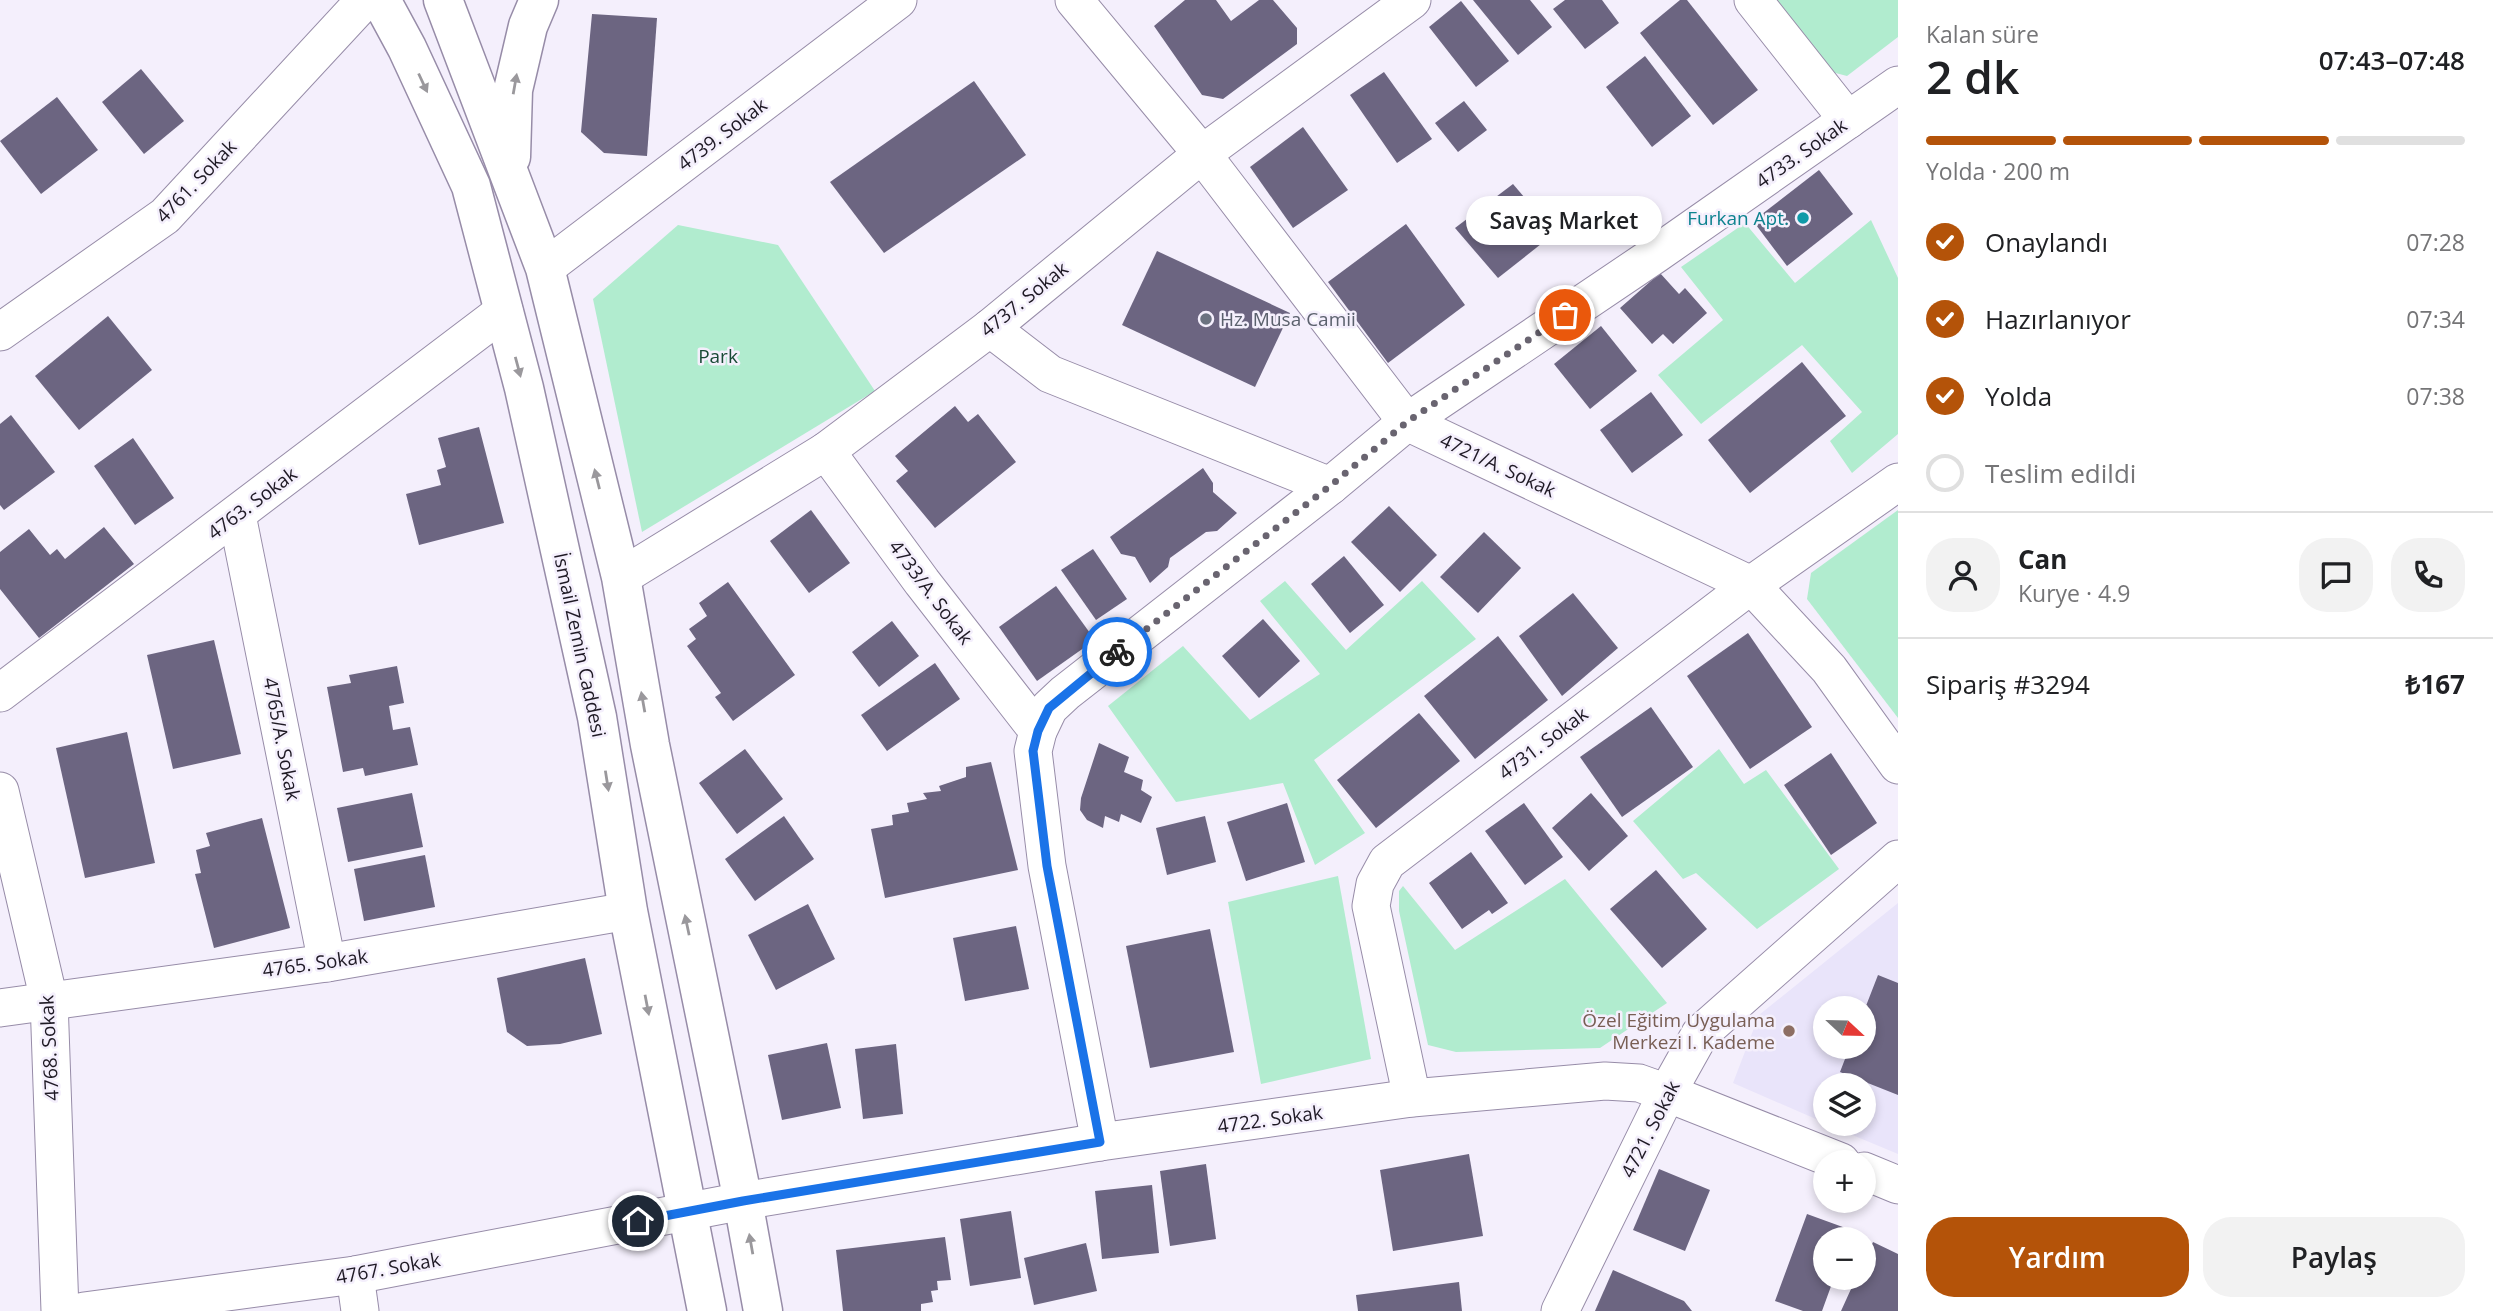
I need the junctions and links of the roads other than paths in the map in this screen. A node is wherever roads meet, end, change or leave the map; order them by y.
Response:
1 (365, 0) edge
2 (381, 0) edge
3 (539, 0) edge
4 (898, 0) edge
5 (1074, 0) edge
6 (1412, 0) edge
7 (1753, 0) edge
8 (455, 6) edge
9 (407, 48) junction
10 (1898, 85) edge
11 (1848, 120) junction
12 (1202, 154) junction
13 (510, 177) junction
14 (545, 268) junction
15 (504, 311) junction
16 (990, 328) junction
17 (0, 332) edge
18 (1407, 422) junction
19 (826, 451) junction
20 (1898, 482) edge
21 (1330, 486) junction
22 (237, 514) junction
23 (621, 577) junction
24 (1751, 585) junction
25 (0, 693) edge
26 (1038, 731) junction
27 (1898, 765) edge
28 (0, 790) edge
29 (1898, 859) edge
30 (628, 911) junction
31 (327, 963) junction
32 (49, 1000) junction
33 (0, 1008) edge
34 (1667, 1093) junction
35 (1412, 1098) junction
36 (1100, 1142) junction
37 (1813, 1151) edge
38 (1876, 1176) edge
39 (1898, 1185) edge
40 (743, 1201) junction
41 (689, 1212) junction
42 (355, 1275) junction
43 (60, 1311) edge
44 (84, 1311) edge
45 (360, 1311) edge
46 (707, 1311) edge
47 (763, 1311) edge
48 (1560, 1311) edge

1 - 17 street, 4761. Sokak
2 - 9 main road, İsmail Zemin Caddesi
13 -> 3 main road
4 - 14 street, 4739. Sokak
5 - 12 street, 4721/A. Sokak
6 - 12 street, 4737. Sokak
7 - 11 street
8 - 9 main road
8 - 13 main road
9 -> 15 main road, İsmail Zemin Caddesi
10 - 11 street, 4733. Sokak
11 - 18 street, 4733. Sokak
12 - 16 street, 4737. Sokak
12 - 18 street, 4721/A. Sokak
13 - 14 main road
23 -> 14 main road
15 - 22 street, 4763. Sokak
15 -> 30 main road, İsmail Zemin Caddesi
16 - 19 street, 4737. Sokak
16 - 21 street
18 - 21 street, 4733. Sokak
18 - 24 street, 4721/A. Sokak
19 - 23 street, 4737. Sokak
19 - 26 street, 4733/A. Sokak
20 - 24 street, 4731. Sokak
21 - 26 street, 4733. Sokak
22 - 25 street, 4763. Sokak
22 - 31 street, 4765/A. Sokak
40 -> 23 main road
24 - 27 street, 4721/A. Sokak
24 - 35 street, 4731. Sokak
26 - 36 street, 4733. Sokak
28 - 32 street, 4768. Sokak
29 - 34 street, 4721. Sokak
30 - 31 street, 4765. Sokak
30 -> 41 main road, İsmail Zemin Caddesi
31 - 32 street, 4765. Sokak
32 - 33 street, 4765. Sokak
32 - 43 street, 4768. Sokak
34 - 35 street, 4722. Sokak
34 - 37 street, 4722. Sokak
34 - 48 street, 4721. Sokak
35 - 36 street, 4722. Sokak
36 - 40 street, 4722. Sokak
38 - 39 street
40 - 41 street, 4722. Sokak
47 -> 40 main road
41 - 42 street, 4767. Sokak
41 - 46 main road, İsmail Zemin Caddesi
42 - 44 street, 4767. Sokak
42 - 45 street

